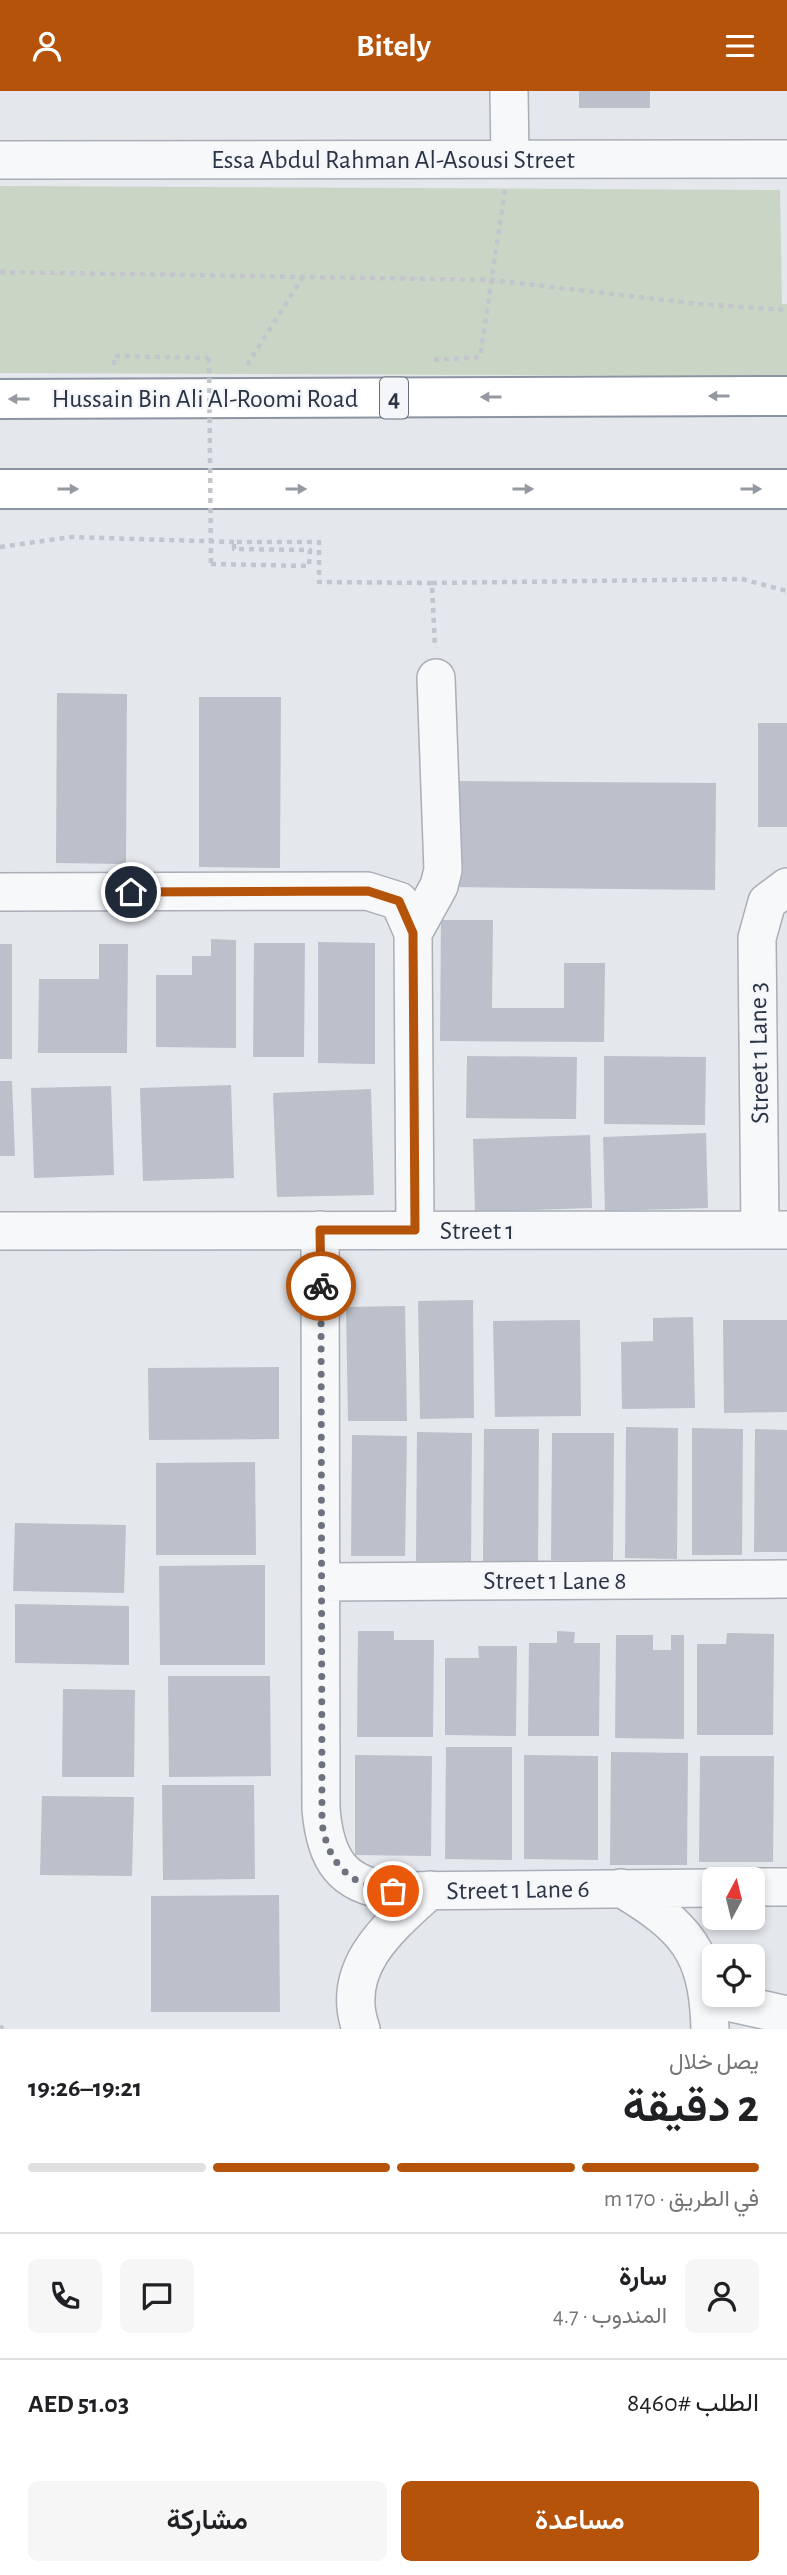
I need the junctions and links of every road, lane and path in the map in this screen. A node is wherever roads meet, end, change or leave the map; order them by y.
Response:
1 (509, 91) edge
2 (510, 159) junction
3 (787, 159) edge
4 (0, 160) edge
5 (0, 272) edge
6 (304, 275) junction
7 (492, 280) junction
8 (787, 310) edge
9 (209, 358) dead end
10 (427, 361) dead end
11 (241, 374) dead end
12 (213, 376) dead end
13 (199, 377) dead end
14 (787, 396) edge
15 (0, 399) edge
16 (0, 489) edge
17 (787, 489) edge
18 (234, 541) junction
19 (0, 547) edge
20 (432, 583) junction
21 (787, 591) edge
22 (436, 678) joint
23 (787, 887) edge
24 (0, 892) edge
25 (413, 933) junction
26 (320, 1230) junction
27 (415, 1230) junction
28 (773, 1230) edge
29 (0, 1231) edge
30 (787, 1579) edge
31 (323, 1582) junction
32 (787, 1887) edge
33 (621, 1888) junction
34 (702, 1888) edge
35 (765, 1888) edge
36 (430, 1890) junction
37 (358, 2011) edge
38 (709, 2013) edge
39 (787, 2015) edge
40 (331, 2029) edge

1 - 2 street
2 - 3 street, Essa Abdul Rahman Al-Asousi Street
2 - 4 street, Essa Abdul Rahman Al-Asousi Street
2 - 7 path
5 - 6 path
6 - 7 path
6 - 11 path
7 - 8 path
7 - 10 path
9 - 18 path, bridge
12 - 13 path
14 -> 15 highway, Hussain Bin Ali Al-Roomi Road / 4
16 -> 17 highway
18 - 19 path
18 - 20 path
20 - 21 path
20 - 22 path
22 - 25 street
23 - 28 street, Street 1 Lane 3
24 - 25 street
25 - 27 street
26 - 27 street, Street 1
26 - 29 street, Street 1
26 - 31 street, Street 1 Lane 6
27 - 28 street, Street 1
30 - 31 street, Street 1 Lane 8
31 - 36 street, Street 1 Lane 6
32 - 35 street
33 - 34 street, Street 1 Lane 6
33 - 36 street, Street 1 Lane 6
33 - 38 street
36 - 37 street
37 - 40 street
38 - 39 street

